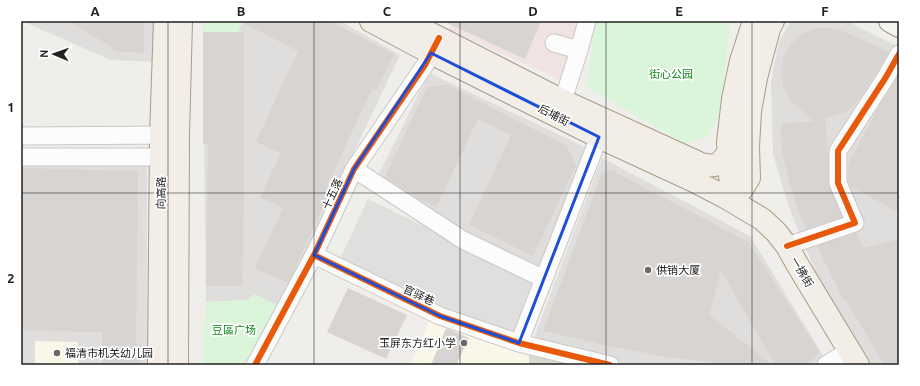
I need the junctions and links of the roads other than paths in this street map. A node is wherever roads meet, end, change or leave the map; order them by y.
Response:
1 (165, 21) edge
2 (371, 21) edge
3 (406, 21) edge
4 (587, 21) edge
5 (754, 21) edge
6 (772, 21) edge
7 (890, 21) edge
8 (182, 26) edge
9 (899, 26) edge
10 (554, 42) dead end
11 (435, 45) junction
12 (580, 50) junction
13 (899, 54) edge
14 (561, 100) junction
15 (170, 135) junction
16 (21, 136) edge
17 (599, 137) junction
18 (728, 154) junction
19 (21, 157) edge
20 (170, 157) junction
21 (354, 169) junction
22 (730, 196) junction
23 (787, 246) junction
24 (314, 256) junction
25 (544, 279) junction
26 (519, 343) junction
27 (854, 357) edge
28 (159, 365) edge
29 (177, 365) edge
30 (255, 365) edge
31 (610, 365) edge
32 (826, 365) edge

1 - 15 main road, 向高路
2 - 11 main road, 后埔街
3 - 11 main road, 后埔街
4 - 12 street
5 - 18 main road
6 - 22 main road
7 - 9 street
8 - 15 main road, 向高路
10 - 12 street
11 - 14 main road, 后埔街
11 - 17 main road, 后埔街
11 - 21 street, 十五落
12 - 14 street
13 - 23 street
14 - 18 main road, 后埔街
15 - 16 street
15 - 20 main road, 向高路
17 - 22 main road, 后埔街
17 - 25 street
18 - 22 main road
19 - 20 street
20 - 28 main road, 向高路
20 - 29 main road, 向高路
21 - 24 street, 十五落
21 - 25 street
22 - 23 main road, 一拂街
23 - 27 main road, 一拂街
24 - 26 street, 官驿巷
24 - 30 street, 十五落
25 - 26 street
26 - 31 street, 官驿巷
27 - 32 street

